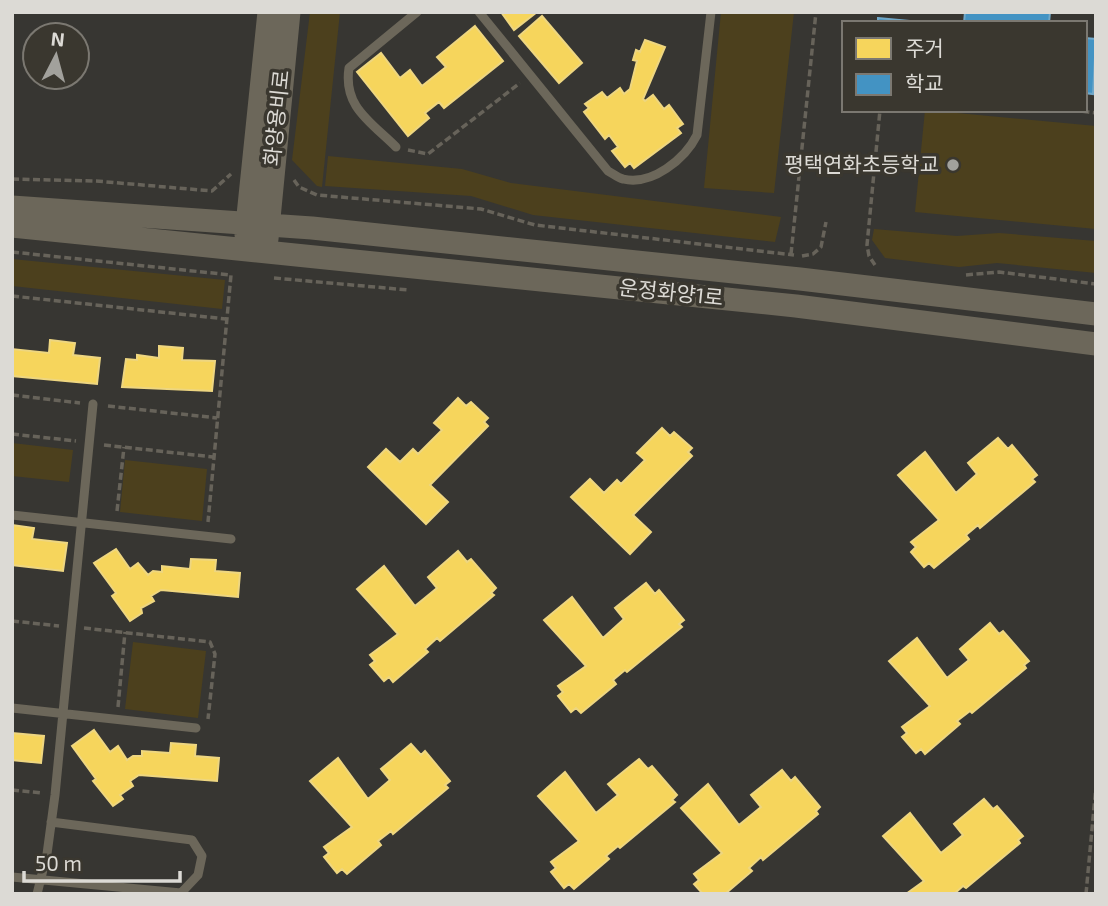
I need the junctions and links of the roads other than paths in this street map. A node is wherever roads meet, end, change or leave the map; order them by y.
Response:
1 (269, 12) edge
2 (289, 12) edge
3 (417, 12) edge
4 (479, 12) edge
5 (711, 12) edge
6 (396, 147) road end
7 (12, 207) edge
8 (258, 223) junction
9 (12, 226) edge
10 (256, 249) junction
11 (1096, 314) edge
12 (1096, 344) edge
13 (93, 404) road end
14 (12, 514) edge
15 (80, 522) junction
16 (230, 539) dead end
17 (12, 708) edge
18 (62, 713) junction
19 (196, 728) road end
20 (51, 822) junction
21 (12, 877) edge
22 (38, 879) junction
23 (37, 894) edge

1 - 8 street, 화양용비로
2 - 8 street, 화양용비로
3 - 6 lane
4 - 5 lane
7 - 8 street
8 - 10 street
8 - 11 street
9 - 10 street, 운정화양1로
10 - 12 street, 운정화양1로
13 - 15 lane
14 - 15 lane
15 - 16 lane
15 - 18 lane
17 - 18 lane
18 - 19 lane
18 - 20 lane
20 - 22 lane
20 - 22 lane
21 - 22 lane
22 - 23 lane

